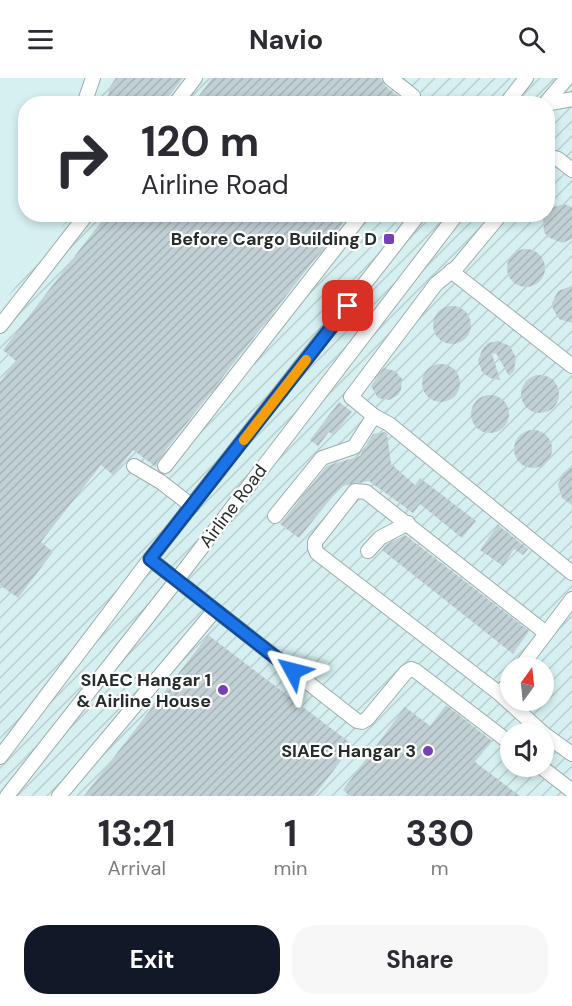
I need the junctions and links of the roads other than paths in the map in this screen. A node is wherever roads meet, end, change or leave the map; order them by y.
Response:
1 (93, 78) edge
2 (195, 78) edge
3 (390, 78) edge
4 (526, 78) edge
5 (567, 78) edge
6 (87, 96) edge
7 (181, 96) edge
8 (413, 96) dead end
9 (512, 96) edge
10 (552, 96) edge
11 (572, 99) edge
12 (555, 102) edge
13 (555, 159) edge
14 (572, 170) edge
15 (81, 222) edge
16 (356, 222) edge
17 (414, 222) edge
18 (451, 222) edge
19 (494, 222) edge
20 (451, 271) junction
21 (0, 326) edge
22 (572, 366) edge
23 (374, 416) junction
24 (134, 466) dead end
25 (165, 466) dead end
26 (192, 506) junction
27 (275, 516) dead end
28 (408, 523) junction
29 (368, 551) dead end
30 (150, 559) junction
31 (572, 573) edge
32 (176, 580) junction
33 (572, 599) edge
34 (215, 610) junction
35 (546, 633) junction
36 (528, 657) edge
37 (500, 694) edge
38 (519, 711) edge
39 (500, 735) edge
40 (572, 754) edge
41 (0, 757) edge
42 (554, 777) edge
43 (572, 791) edge
44 (7, 796) edge
45 (59, 796) edge

1 - 6 lane
2 - 7 lane
3 - 8 lane
4 - 9 lane
5 - 10 lane
11 - 12 lane
13 - 14 lane
15 - 21 lane
16 - 25 lane
17 - 26 lane, Airline Road
18 - 32 lane, Airline Road
19 - 20 lane
20 - 22 lane
20 - 23 lane
23 - 27 lane
23 - 31 lane
24 - 26 lane
26 - 30 lane, Airline Road
28 - 29 lane
28 - 35 lane
28 - 37 lane
30 - 32 lane
30 - 41 lane, Airline Road
32 - 34 lane
32 - 44 lane, Airline Road
33 - 35 lane
34 - 39 lane
34 - 45 lane
35 - 36 lane
38 - 40 lane
42 - 43 lane

